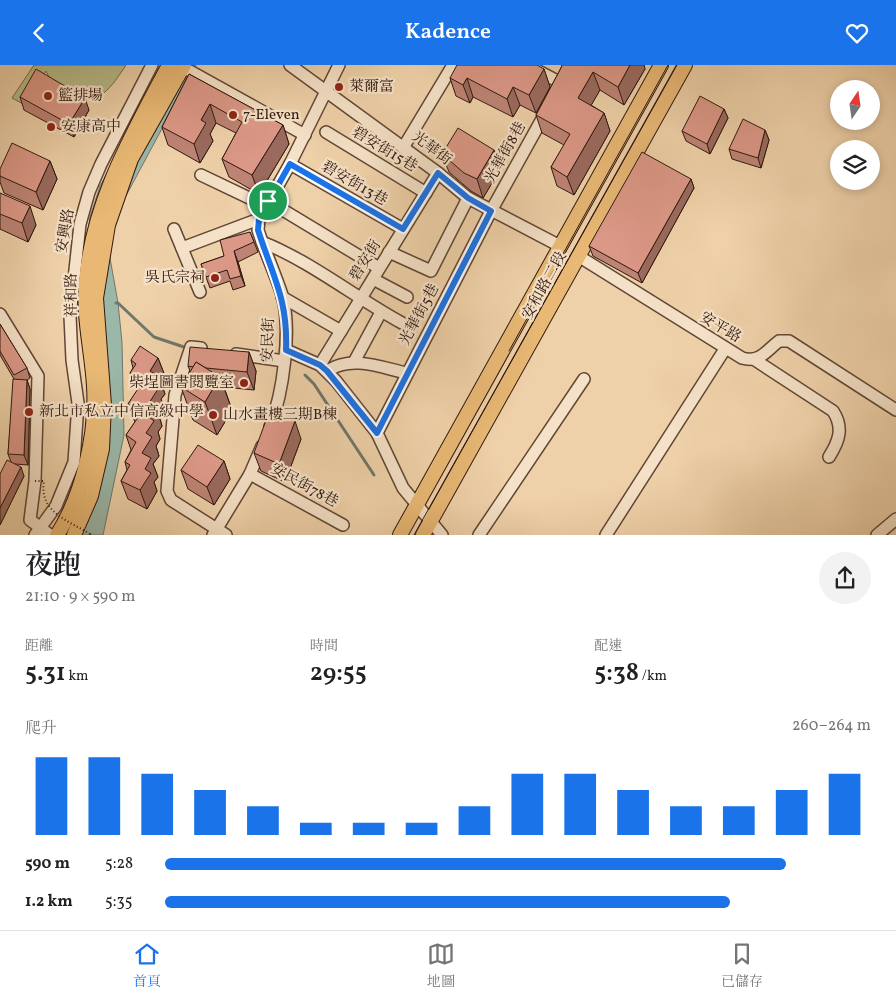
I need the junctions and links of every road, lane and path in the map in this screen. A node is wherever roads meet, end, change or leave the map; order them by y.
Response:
1 (152, 65) edge
2 (178, 65) edge
3 (290, 65) edge
4 (339, 65) edge
5 (453, 65) edge
6 (527, 65) edge
7 (685, 65) edge
8 (657, 66) edge
9 (543, 68) edge
10 (325, 91) junction
11 (326, 132) dead end
12 (305, 135) junction
13 (403, 148) junction
14 (290, 164) junction
15 (438, 173) junction
16 (201, 175) dead end
17 (426, 193) junction
18 (468, 198) junction
19 (267, 204) junction
20 (491, 211) junction
21 (259, 219) junction
22 (174, 229) dead end
23 (403, 229) junction
24 (262, 242) junction
25 (560, 246) junction
26 (182, 248) junction
27 (390, 252) junction
28 (580, 257) junction
29 (379, 268) junction
30 (373, 279) junction
31 (200, 293) dead end
32 (282, 297) junction
33 (407, 297) dead end
34 (360, 300) junction
35 (381, 312) junction
36 (0, 314) edge
37 (402, 323) dead end
38 (341, 331) junction
39 (725, 349) junction
40 (210, 350) edge
41 (228, 353) edge
42 (285, 356) junction
43 (755, 360) junction
44 (354, 363) junction
45 (324, 368) junction
46 (406, 373) junction
47 (584, 379) dead end
48 (896, 410) edge
49 (377, 433) junction
50 (829, 457) dead end
51 (250, 473) junction
52 (35, 481) junction
53 (416, 506) junction
54 (896, 519) edge
55 (430, 521) junction
56 (343, 525) dead end
57 (42, 533) edge
58 (219, 533) edge
59 (57, 535) edge
60 (74, 535) edge
61 (91, 535) edge
62 (400, 535) edge
63 (423, 535) edge
64 (442, 535) edge
65 (479, 535) edge
66 (606, 535) edge
67 (877, 535) edge

1 - 57 street, 安興路
2 - 12 street
2 - 59 main road, 祥和路
2 - 60 main road, 祥和路
3 - 10 street, 光華街
4 - 10 street
5 - 13 street
6 - 9 street
7 - 28 main road, 安和路二段
8 - 25 main road, 安和路二段
9 - 20 street, 光華街8巷
10 - 12 street
10 - 13 street, 光華街
11 - 17 street, 碧安街15巷
12 - 14 street
13 - 15 street, 光華街
14 - 19 street
14 - 23 street, 碧安街13巷
15 - 17 street, 碧安街
15 - 18 street, 光華街
16 - 19 street
17 - 23 street, 碧安街
18 - 20 street, 光華街
18 - 27 street
19 - 21 street
19 - 29 street
20 - 25 street, 光華街
20 - 46 street, 光華街5巷
21 - 24 street, 安民街
21 - 26 street
22 - 26 street
23 - 27 street, 碧安街
24 - 32 street, 安民街
24 - 34 street
25 - 28 main road
25 - 53 main road, 安和路二段
26 - 31 street
27 - 29 street, 碧安街
28 - 39 street, 安平路
28 - 55 main road, 安和路二段
29 - 30 street, 碧安街
30 - 33 street
30 - 34 street, 碧安街
32 - 38 street
32 - 42 street, 安民街
34 - 35 street
34 - 38 street, 碧安街
35 - 37 street
35 - 44 street
36 - 52 street
38 - 45 street, 碧安街
39 - 43 street, 安平路
39 - 66 street
40 - 58 street
41 - 42 street
42 - 45 street
42 - 51 street, 安民街
43 - 48 street
43 - 50 street, 安平路
44 - 45 street
44 - 46 street
45 - 49 street
46 - 49 street, 光華街5巷
47 - 65 street
49 - 53 street
51 - 56 street, 安民街78巷
51 - 58 street, 安民街
52 - 57 street
52 - 61 path, bridge
53 - 55 street
53 - 62 main road, 安和路二段
54 - 67 street
55 - 63 main road, 安和路二段
55 - 64 street

